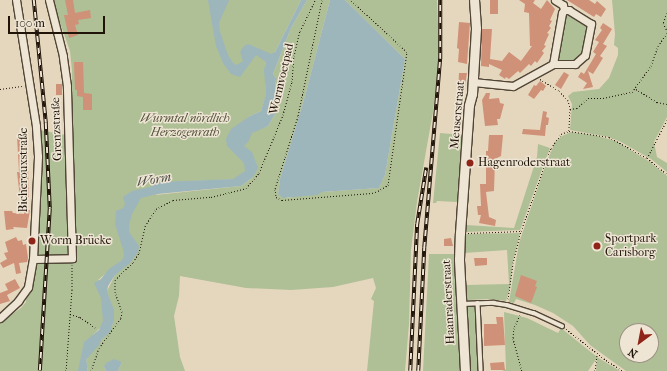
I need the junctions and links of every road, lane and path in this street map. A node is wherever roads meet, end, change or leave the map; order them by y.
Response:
1 (16, 0) edge
2 (49, 0) edge
3 (316, 0) edge
4 (322, 0) edge
5 (351, 0) edge
6 (474, 0) edge
7 (555, 0) edge
8 (564, 10) junction
9 (667, 13) edge
10 (667, 32) edge
11 (553, 64) junction
12 (538, 78) dead end
13 (473, 82) junction
14 (28, 85) junction
15 (636, 88) junction
16 (0, 89) edge
17 (667, 104) edge
18 (570, 109) junction
19 (667, 120) edge
20 (569, 131) junction
21 (647, 158) junction
22 (667, 174) edge
23 (460, 232) junction
24 (521, 232) junction
25 (72, 258) junction
26 (34, 259) junction
27 (478, 303) junction
28 (462, 304) junction
29 (507, 305) junction
30 (523, 309) junction
31 (70, 314) junction
32 (0, 318) edge
33 (562, 326) joint
34 (96, 328) dead end
35 (597, 353) junction
36 (481, 370) edge
37 (66, 371) edge
38 (91, 371) edge
39 (464, 371) edge
40 (522, 371) edge
41 (595, 371) edge
42 (623, 371) edge

1 - 14 street, Bicherouxstraße
2 - 25 street, Grenzstraße
3 - 38 path, Wormvoetpad
4 - 5 path
6 - 13 street, Meuserstraat
7 - 8 street
8 - 11 street
8 - 11 street
9 - 10 path
10 - 15 path
11 - 13 street
12 - 18 path
13 - 23 street, Meuserstraat
14 - 16 path
14 - 26 street, Bicherouxstraße
15 - 17 path
15 - 18 path
18 - 20 path
19 - 21 path
20 - 21 path
20 - 24 path
21 - 22 path
23 - 24 path
23 - 28 street, Haanraderstraat
24 - 29 path
25 - 26 street
25 - 31 path
26 - 32 street
27 - 28 lane
27 - 29 lane
27 - 36 lane
28 - 39 street, Haanraderstraat
29 - 30 lane
30 - 33 lane
30 - 40 path
31 - 34 path
31 - 37 path
33 - 35 path
35 - 41 path
35 - 42 path

